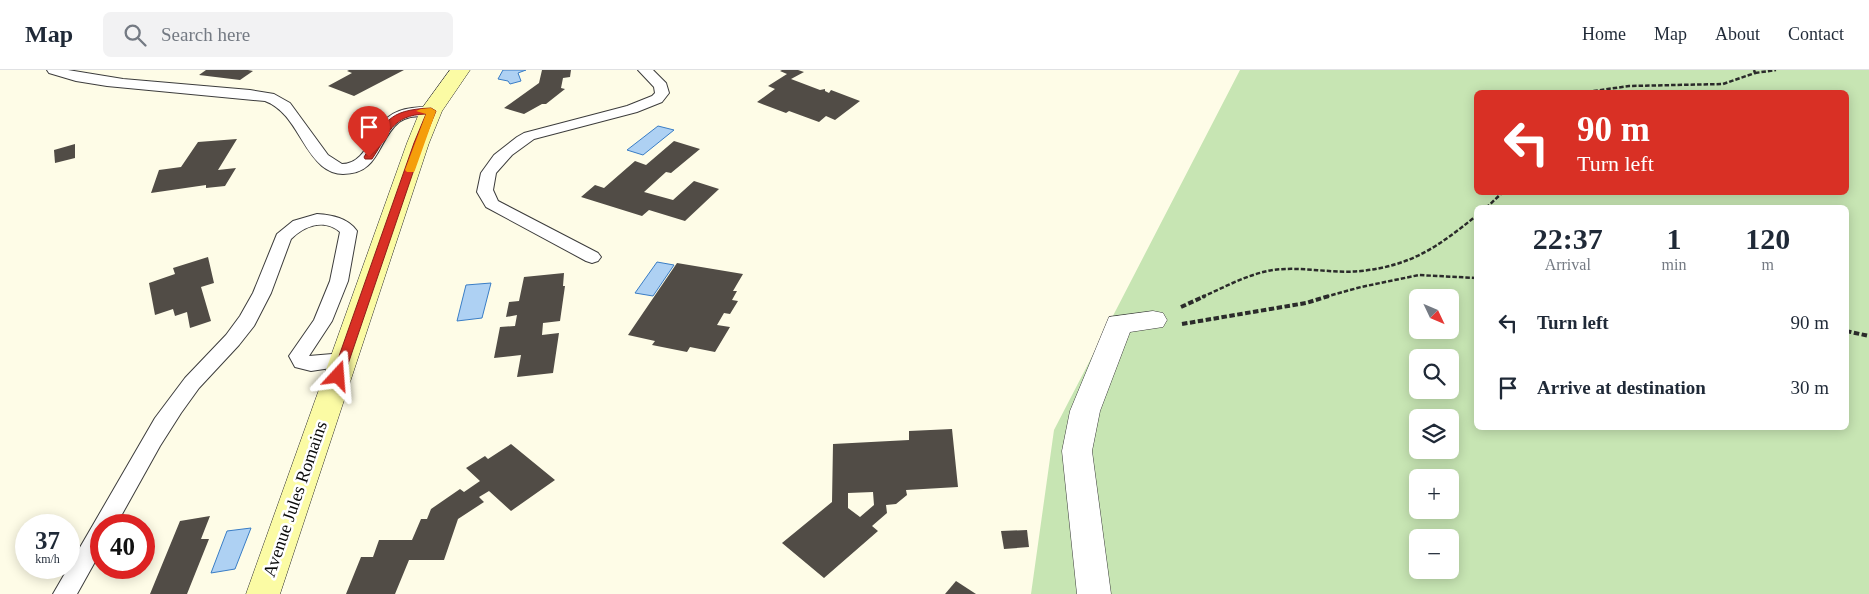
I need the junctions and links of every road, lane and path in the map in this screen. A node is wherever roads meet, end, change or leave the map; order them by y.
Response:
1 (54, 70) edge
2 (460, 70) edge
3 (644, 70) edge
4 (1776, 70) edge
5 (1754, 72) edge
6 (1601, 90) edge
7 (431, 111) junction
8 (1500, 195) edge
9 (1489, 205) edge
10 (1474, 218) edge
11 (592, 257) dead end
12 (1474, 278) edge
13 (1167, 322) junction
14 (1849, 332) edge
15 (1869, 336) edge
16 (344, 360) junction
17 (111, 514) edge
18 (90, 550) edge
19 (65, 594) edge
20 (262, 594) edge
21 (1094, 594) edge

1 - 7 lane
2 - 7 street, Avenue Jules Romains
3 - 11 lane
4 - 5 path
5 - 6 path
7 - 16 street, Avenue Jules Romains
8 - 9 path
10 - 13 path
12 - 13 path
13 - 21 street
14 - 15 path
16 - 17 lane
16 - 20 street, Avenue Jules Romains
18 - 19 lane

